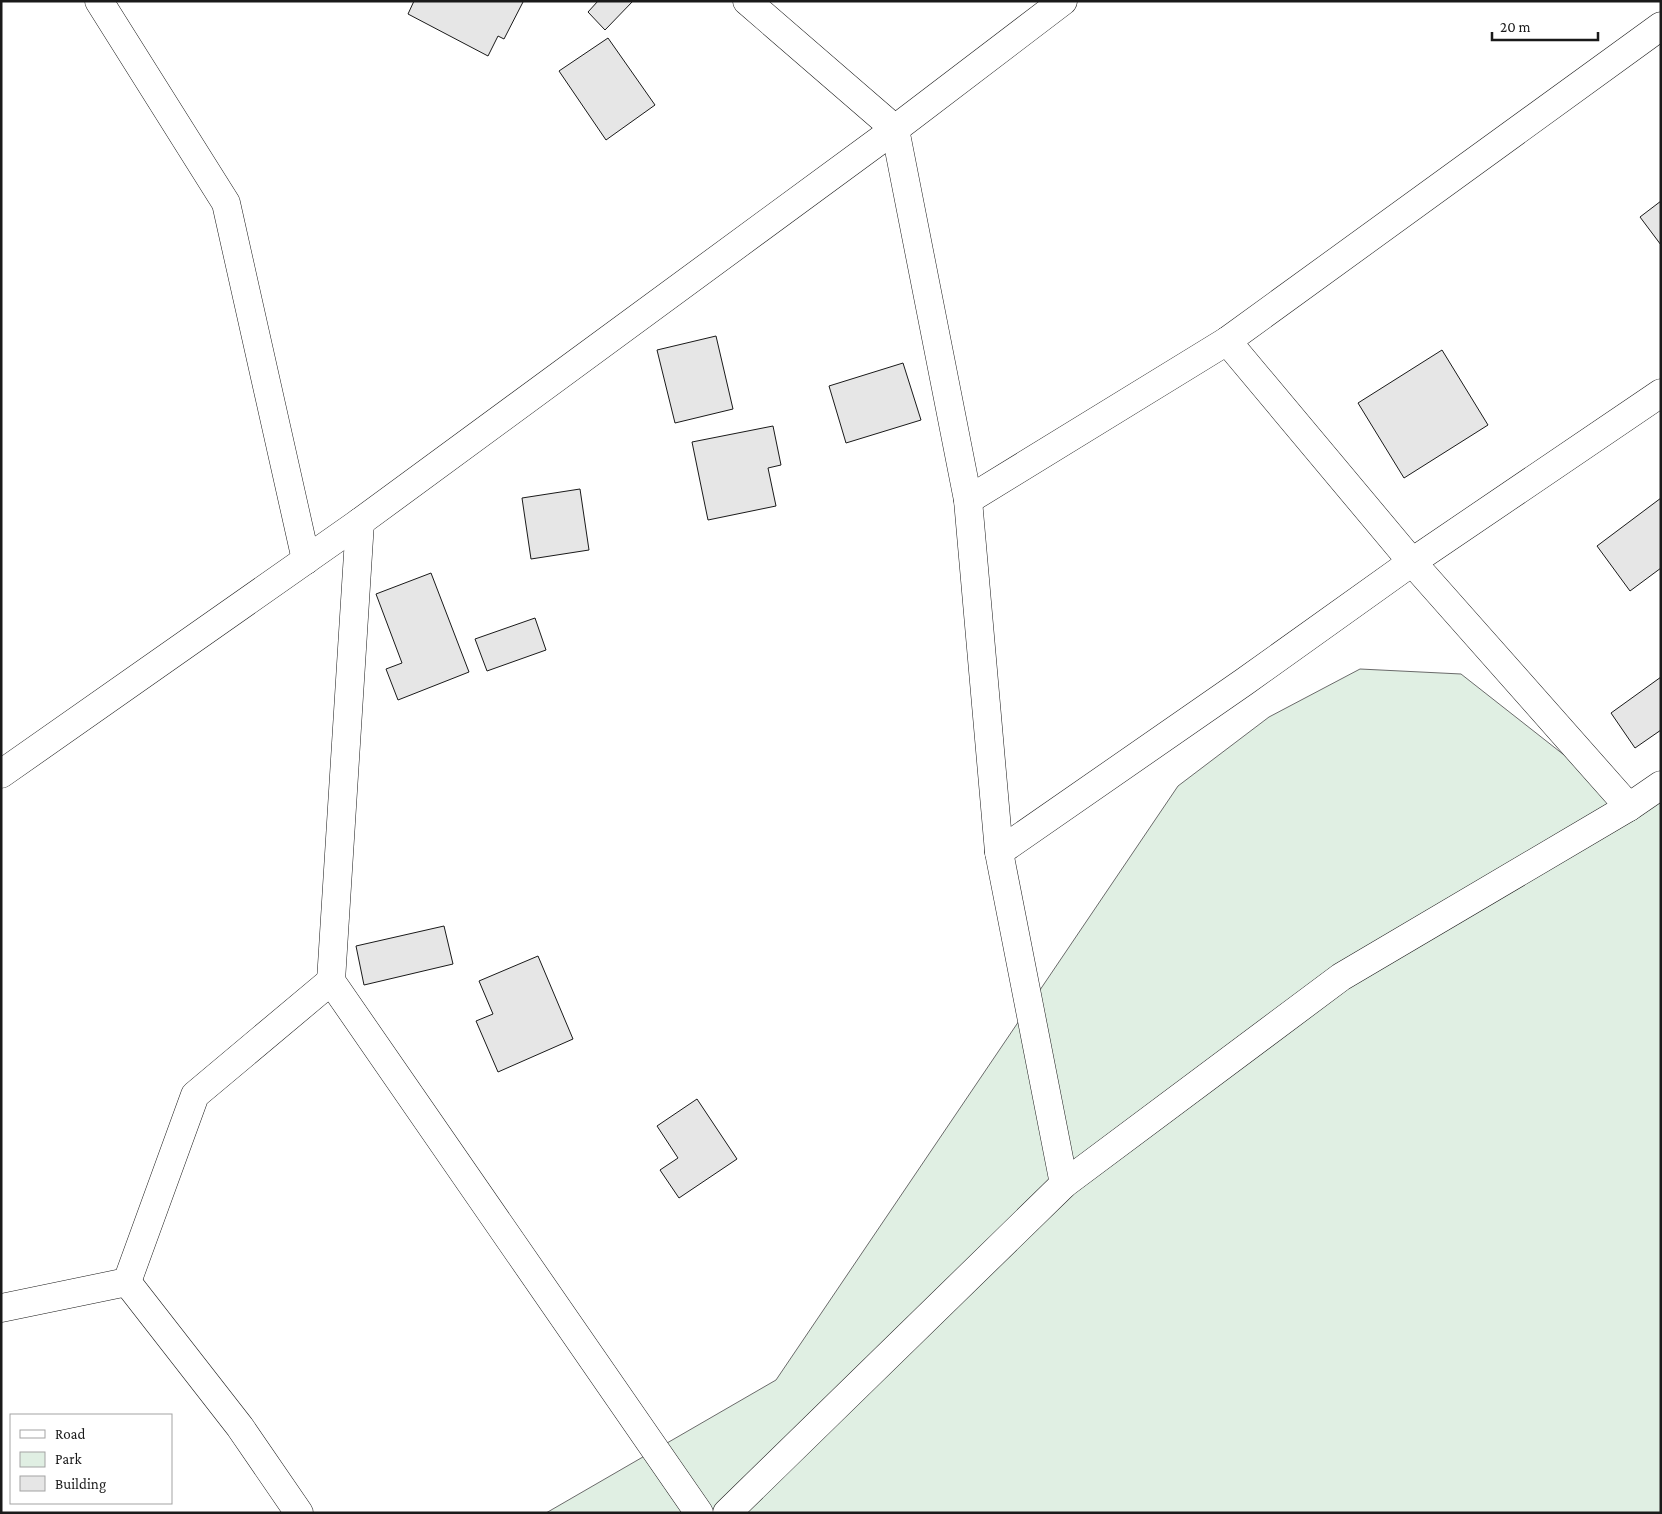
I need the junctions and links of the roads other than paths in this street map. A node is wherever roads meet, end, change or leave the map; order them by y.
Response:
1 (99, 1) edge
2 (747, 1) edge
3 (1063, 1) edge
4 (1661, 26) edge
5 (895, 129) junction
6 (1227, 341) junction
7 (1661, 393) edge
8 (968, 500) junction
9 (360, 522) junction
10 (306, 560) junction
11 (1412, 562) junction
12 (1, 774) edge
13 (1661, 786) edge
14 (1629, 807) junction
15 (999, 852) junction
16 (331, 981) junction
17 (1064, 1184) junction
18 (127, 1282) junction
19 (1, 1308) edge
20 (299, 1513) edge
21 (699, 1513) edge
22 (727, 1513) edge

1 - 10 street
2 - 5 street
3 - 5 street
4 - 6 street
5 - 8 street
5 - 9 street
6 - 8 street
6 - 11 street
7 - 11 street
8 - 15 street
9 - 10 street
9 - 16 street
10 - 12 street
11 - 14 street
11 - 15 street
13 - 14 street
14 - 17 street
15 - 17 street
16 - 18 street
16 - 21 street
17 - 22 street
18 - 19 street
18 - 20 street

